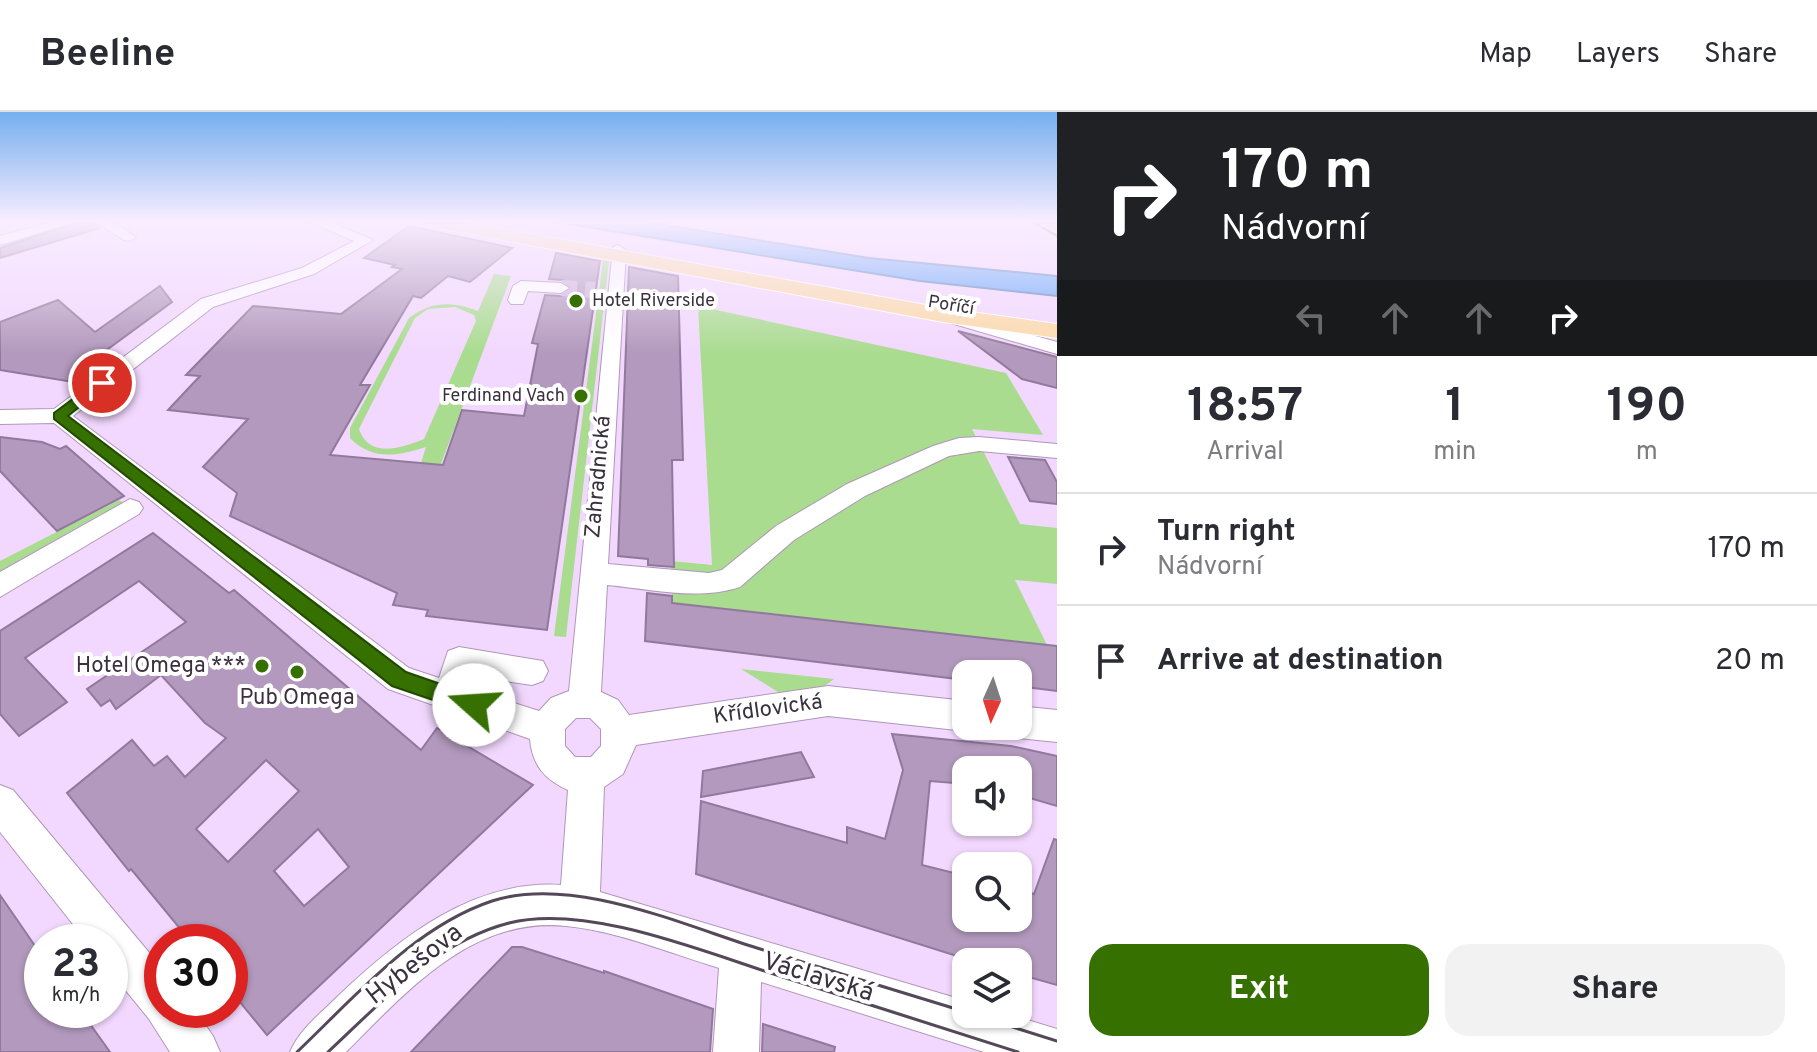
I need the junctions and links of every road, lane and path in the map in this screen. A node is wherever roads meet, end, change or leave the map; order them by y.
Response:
1 (318, 266) edge
2 (614, 266) edge
3 (681, 266) edge
4 (693, 266) edge
5 (561, 288) tunnel mouth
6 (517, 300) dead end
7 (943, 315) junction
8 (1057, 320) edge
9 (1057, 331) edge
10 (1057, 348) edge
11 (59, 416) junction
12 (0, 417) edge
13 (1057, 451) edge
14 (130, 508) dead end
15 (592, 573) junction
16 (0, 586) edge
17 (532, 671) dead end
18 (450, 696) junction
19 (584, 704) junction
20 (952, 714) edge
21 (1032, 723) edge
22 (1057, 726) edge
23 (546, 729) junction
24 (619, 732) junction
25 (587, 775) junction
26 (0, 803) edge
27 (579, 908) junction
28 (741, 954) junction
29 (144, 980) edge
30 (180, 1028) edge
31 (197, 1052) edge
32 (313, 1052) edge
33 (736, 1052) edge
34 (1057, 1052) edge

1 - 11 street
2 - 15 street, Zahradnická
3 - 7 main road, Poříčí
4 - 8 main road, Poříčí
5 - 6 street
7 - 9 main road, Poříčí
7 - 10 street, Poříčí
11 - 12 street
11 - 18 street
13 - 15 street
14 - 16 street
15 - 19 street, Zahradnická
17 - 18 street
18 - 23 street
19 - 23 street
19 - 24 street
20 - 24 street, Křídlovická
21 - 22 street
23 - 25 street
24 - 25 street
25 - 27 street
26 - 29 street
27 - 28 street, Václavská
27 - 32 street, Hybešova
28 - 33 street
28 - 34 street, Václavská
30 - 31 street

